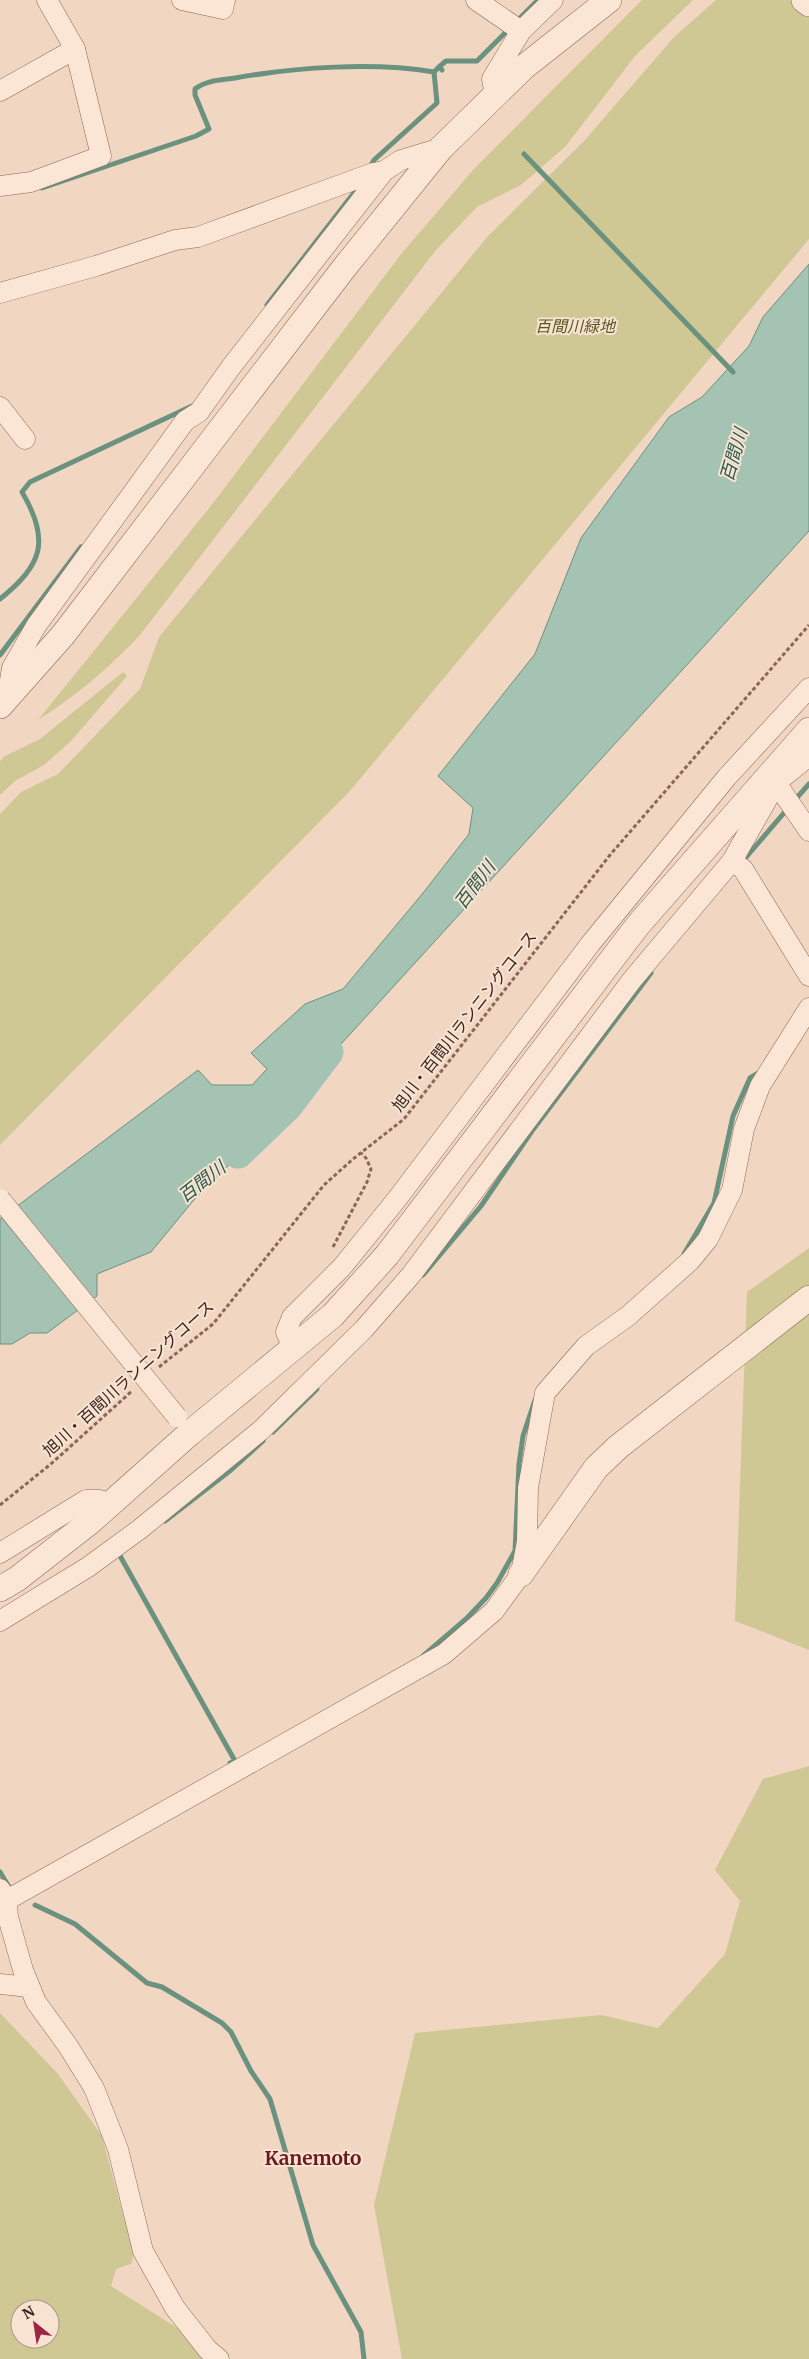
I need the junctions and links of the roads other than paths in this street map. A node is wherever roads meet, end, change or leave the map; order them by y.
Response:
1 (47, 0) edge
2 (182, 0) edge
3 (225, 0) edge
4 (476, 0) edge
5 (553, 0) edge
6 (609, 0) edge
7 (804, 0) edge
8 (809, 4) edge
9 (515, 27) junction
10 (75, 49) junction
11 (0, 91) edge
12 (495, 95) junction
13 (440, 148) junction
14 (372, 174) junction
15 (0, 186) edge
16 (0, 293) edge
17 (0, 406) edge
18 (25, 439) dead end
19 (809, 688) edge
20 (4, 703) edge
21 (809, 730) edge
22 (809, 756) edge
23 (774, 778) junction
24 (809, 831) edge
25 (737, 864) junction
26 (809, 976) edge
27 (809, 1008) edge
28 (0, 1199) edge
29 (809, 1298) edge
30 (293, 1348) junction
31 (183, 1425) junction
32 (110, 1504) junction
33 (0, 1553) edge
34 (521, 1574) junction
35 (0, 1589) edge
36 (0, 1621) edge
37 (4, 1895) edge
38 (0, 1984) edge
39 (29, 1988) junction
40 (219, 2359) edge

1 - 10 street
2 - 3 street
4 - 9 street
5 - 9 street
6 - 12 street
7 - 8 street
9 - 12 street
10 - 11 street
10 - 15 street
12 - 13 street
13 - 14 street
13 - 20 street
14 - 16 street
14 - 20 street
17 - 18 street
19 - 30 street
21 - 23 street
22 - 23 street
23 - 24 street
23 - 25 street
23 - 30 street
25 - 26 street
25 - 36 street
27 - 34 street
28 - 31 street, bridge
29 - 34 street
30 - 31 street
31 - 32 street
32 - 33 street
32 - 35 street
34 - 37 street
37 - 39 street
38 - 39 street
39 - 40 street

